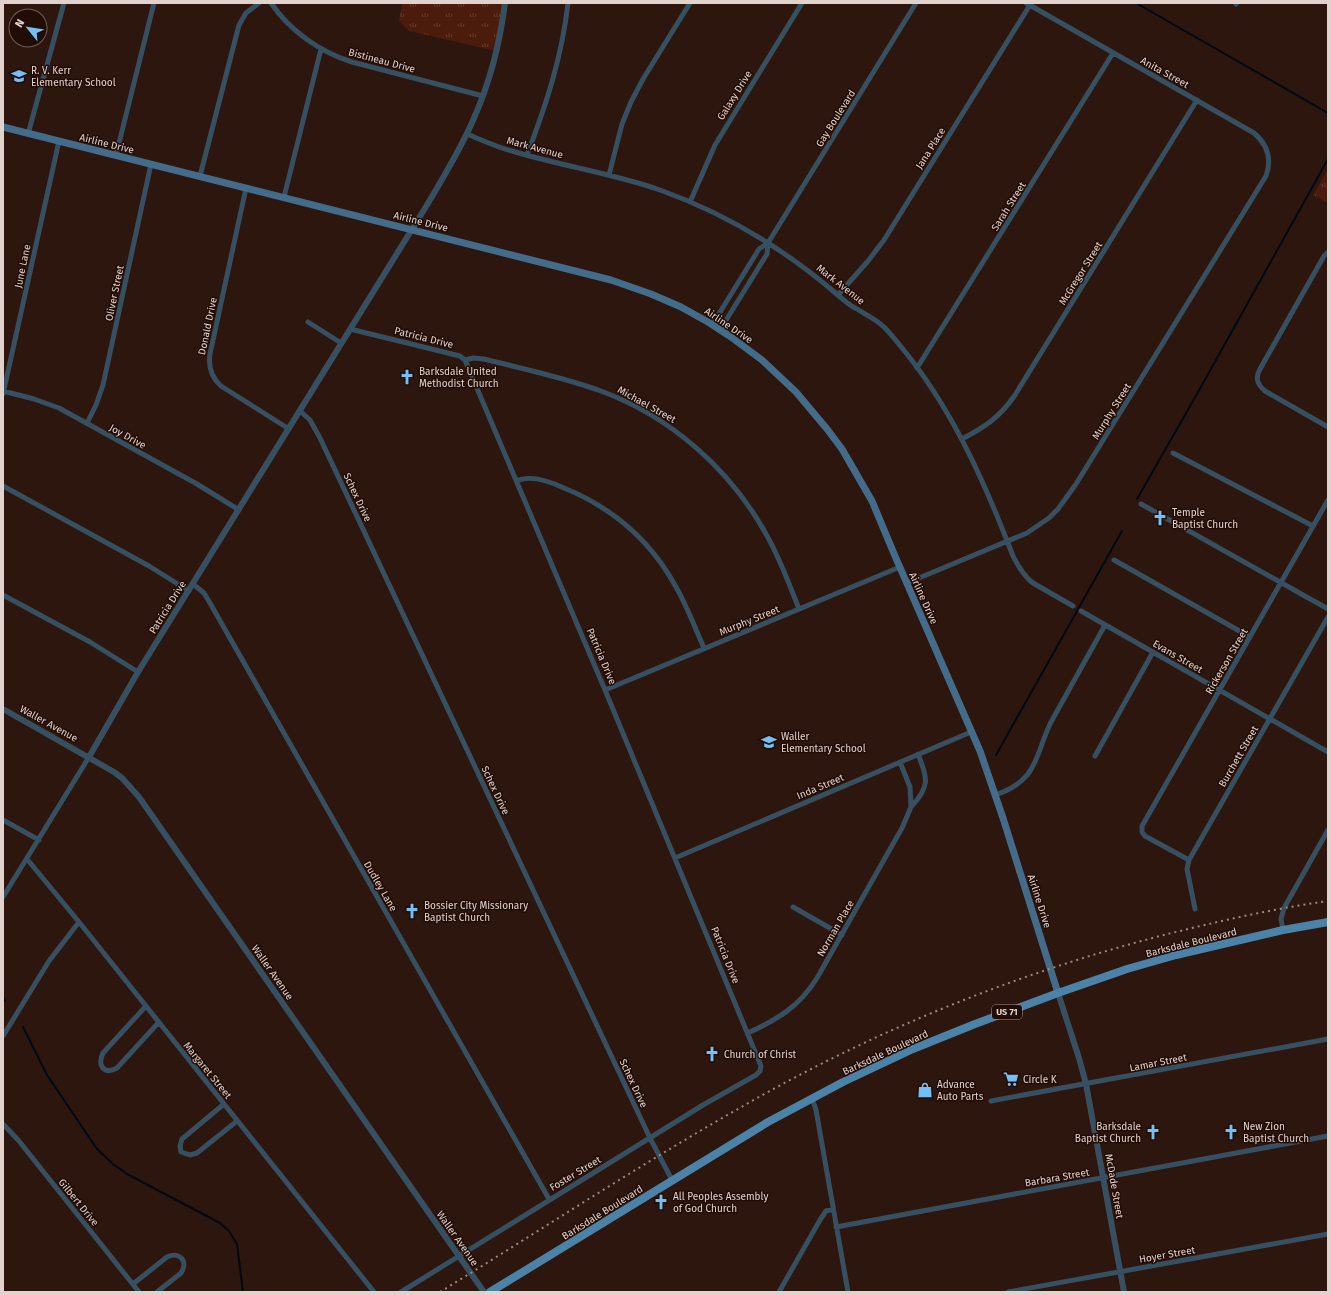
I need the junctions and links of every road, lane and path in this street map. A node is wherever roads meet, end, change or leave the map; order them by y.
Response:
1 (64, 3) edge
2 (154, 3) edge
3 (259, 3) edge
4 (271, 3) edge
5 (504, 3) edge
6 (568, 3) edge
7 (690, 3) edge
8 (802, 3) edge
9 (916, 3) edge
10 (1028, 4) edge
11 (321, 49) junction
12 (1113, 53) junction
13 (483, 96) junction
14 (1197, 100) junction
15 (3, 127) edge
16 (28, 134) junction
17 (467, 134) junction
18 (59, 141) junction
19 (527, 155) junction
20 (116, 156) junction
21 (151, 164) junction
22 (609, 175) junction
23 (200, 176) junction
24 (1266, 176) joint
25 (246, 188) junction
26 (284, 197) junction
27 (690, 202) junction
28 (412, 229) junction
29 (768, 242) junction
30 (1328, 252) edge
31 (838, 295) junction
32 (308, 322) dead end
33 (712, 324) junction
34 (350, 329) junction
35 (720, 330) junction
36 (341, 343) junction
37 (465, 360) junction
38 (917, 368) junction
39 (3, 392) edge
40 (300, 411) junction
41 (87, 423) junction
42 (1328, 427) edge
43 (289, 428) junction
44 (962, 439) junction
45 (1173, 453) dead end
46 (517, 481) junction
47 (3, 486) edge
48 (1328, 500) edge
49 (1141, 504) dead end
50 (238, 510) junction
51 (1313, 526) junction
52 (1008, 542) junction
53 (1114, 560) dead end
54 (900, 567) junction
55 (1282, 582) junction
56 (907, 583) junction
57 (193, 584) junction
58 (188, 591) junction
59 (3, 595) edge
60 (1073, 606) dead end
61 (799, 609) junction
62 (1328, 609) edge
63 (1081, 611) dead end
64 (1328, 616) edge
65 (1105, 625) junction
66 (1250, 637) junction
67 (704, 648) junction
68 (1153, 652) junction
69 (138, 672) junction
70 (605, 690) junction
71 (1220, 690) junction
72 (3, 709) edge
73 (1269, 718) junction
74 (971, 732) junction
75 (1328, 752) edge
76 (918, 754) junction
77 (1095, 756) dead end
78 (89, 757) junction
79 (900, 762) junction
80 (995, 795) junction
81 (911, 807) junction
82 (3, 820) edge
83 (1328, 830) edge
84 (39, 840) junction
85 (676, 858) junction
86 (27, 859) junction
87 (1189, 860) junction
88 (3, 897) edge
89 (793, 907) dead end
90 (1195, 910) dead end
91 (79, 922) junction
92 (1328, 922) edge
93 (1283, 930) junction
94 (842, 935) junction
95 (1058, 993) junction
96 (146, 1006) junction
97 (159, 1022) junction
98 (748, 1033) junction
99 (3, 1036) edge
100 (1328, 1039) edge
101 (760, 1071) joint
102 (1086, 1084) junction
103 (812, 1098) junction
104 (991, 1102) dead end
105 (224, 1104) junction
106 (237, 1121) junction
107 (3, 1124) edge
108 (1328, 1136) edge
109 (650, 1138) junction
110 (1103, 1177) junction
111 (672, 1180) junction
112 (549, 1199) junction
113 (833, 1209) junction
114 (836, 1226) junction
115 (1328, 1234) edge
116 (459, 1256) junction
117 (1120, 1272) junction
118 (133, 1284) junction
119 (139, 1292) edge
120 (157, 1292) edge
121 (374, 1292) edge
122 (401, 1292) edge
123 (484, 1292) edge
124 (490, 1292) edge
125 (779, 1292) edge
126 (848, 1292) edge
127 (1008, 1292) edge
128 (1124, 1292) edge

1 - 16 street
2 - 20 street
3 - 23 street
4 - 11 street, Bistineau Drive
5 - 13 street, Patricia Drive
6 - 19 street
7 - 22 street
8 - 27 street, Galaxy Drive
9 - 29 street, Gay Boulevard
10 - 12 street, Anita Street
10 - 31 street, Jana Place
11 - 13 street, Bistineau Drive
11 - 26 street
12 - 14 street, Anita Street
12 - 38 street, Sarah Street
13 - 17 street, Patricia Drive
14 - 24 street, Anita Street
14 - 44 street, McGregor Street
15 - 16 main road, Airline Drive
16 - 18 main road, Airline Drive
17 - 19 street, Mark Avenue
17 - 28 street, Patricia Drive
18 - 20 main road, Airline Drive
18 - 39 street, June Lane
19 - 22 street, Mark Avenue
20 - 21 main road, Airline Drive
21 - 23 main road, Airline Drive
21 - 41 street, Oliver Street
22 - 27 street, Mark Avenue
23 - 25 main road, Airline Drive
24 - 52 street, Murphy Street
25 - 26 main road, Airline Drive
25 - 43 street, Donald Drive
26 - 28 main road, Airline Drive
27 - 29 street, Mark Avenue
28 - 33 main road, Airline Drive
28 - 34 street, Patricia Drive
29 - 31 street, Mark Avenue
29 - 33 street, Gay Boulevard
29 - 35 street, Gay Boulevard
30 - 42 street
31 - 38 street, Mark Avenue
32 - 36 street
33 - 35 main road, Airline Drive
34 - 36 street, Patricia Drive
34 - 37 street, Patricia Drive
35 - 54 main road, Airline Drive
36 - 40 street, Patricia Drive
37 - 46 street, Patricia Drive
37 - 61 street, Michael Street
38 - 44 street, Mark Avenue
39 - 41 street, Joy Drive
40 - 43 street, Patricia Drive
40 - 109 street, Schex Drive
41 - 50 street, Joy Drive
43 - 50 street, Patricia Drive
44 - 52 street, Mark Avenue
45 - 51 street
46 - 67 street
46 - 70 street, Patricia Drive
47 - 58 street
48 - 51 street, Rickerson Street
49 - 55 street
50 - 57 street, Patricia Drive
51 - 55 street, Rickerson Street
52 - 56 street, Murphy Street
52 - 60 street, Mark Avenue
53 - 66 street
54 - 56 main road, Airline Drive
54 - 61 street, Murphy Street
55 - 62 street
55 - 66 street, Rickerson Street
56 - 74 main road, Airline Drive
57 - 58 street, Patricia Drive
57 - 112 street, Dudley Lane
58 - 69 street, Patricia Drive
59 - 69 street
61 - 67 street, Murphy Street
63 - 65 street, Evans Street
64 - 73 street, Burchett Street
65 - 68 street, Evans Street
65 - 80 street
66 - 71 street, Rickerson Street
67 - 70 street, Murphy Street
68 - 71 street, Evans Street
68 - 77 street
69 - 78 street, Patricia Drive
70 - 85 street, Patricia Drive
71 - 73 street, Evans Street
71 - 87 street, Rickerson Street
72 - 78 street, Waller Avenue
73 - 75 street, Evans Street
73 - 87 street, Burchett Street
74 - 76 street, Inda Street
74 - 80 main road, Airline Drive
76 - 79 street, Inda Street
76 - 81 street, Norman Place
78 - 84 street, Patricia Drive
78 - 116 street, Waller Avenue
79 - 81 street, Norman Place
79 - 85 street, Inda Street
80 - 95 main road, Airline Drive
81 - 94 street, Norman Place
82 - 84 street
83 - 93 street
84 - 86 street, Patricia Drive
85 - 98 street, Patricia Drive
86 - 88 street, Patricia Drive
86 - 91 street, Margaret Street
87 - 90 street, Burchett Street
89 - 94 street
91 - 96 street, Margaret Street
91 - 99 street
92 - 93 main road, Barksdale Boulevard / US 71
93 - 95 main road, Barksdale Boulevard / US 71
94 - 98 street, Norman Place
95 - 102 street, McDade Street
95 - 103 main road, Barksdale Boulevard / US 71
96 - 97 street, Margaret Street
96 - 97 street
97 - 105 street, Margaret Street
98 - 101 street, Patricia Drive
100 - 102 street, Lamar Street
101 - 109 street, Foster Street
102 - 104 street, Lamar Street
102 - 110 street, McDade Street
103 - 111 main road, Barksdale Boulevard / US 71
103 - 113 street
105 - 106 street, Margaret Street
105 - 106 street
106 - 121 street, Margaret Street
107 - 118 street, Gilbert Drive
108 - 110 street, Barbara Street
109 - 111 street, Schex Drive
109 - 112 street, Foster Street
110 - 114 street, Barbara Street
110 - 117 street, McDade Street
111 - 124 main road, Barksdale Boulevard / US 71
112 - 116 street, Foster Street
113 - 114 street
113 - 125 street
114 - 126 street
115 - 117 street, Hoyer Street
116 - 122 street, Foster Street
116 - 123 street, Waller Avenue
117 - 127 street, Hoyer Street
117 - 128 street, McDade Street
118 - 119 street, Gilbert Drive
118 - 120 street

